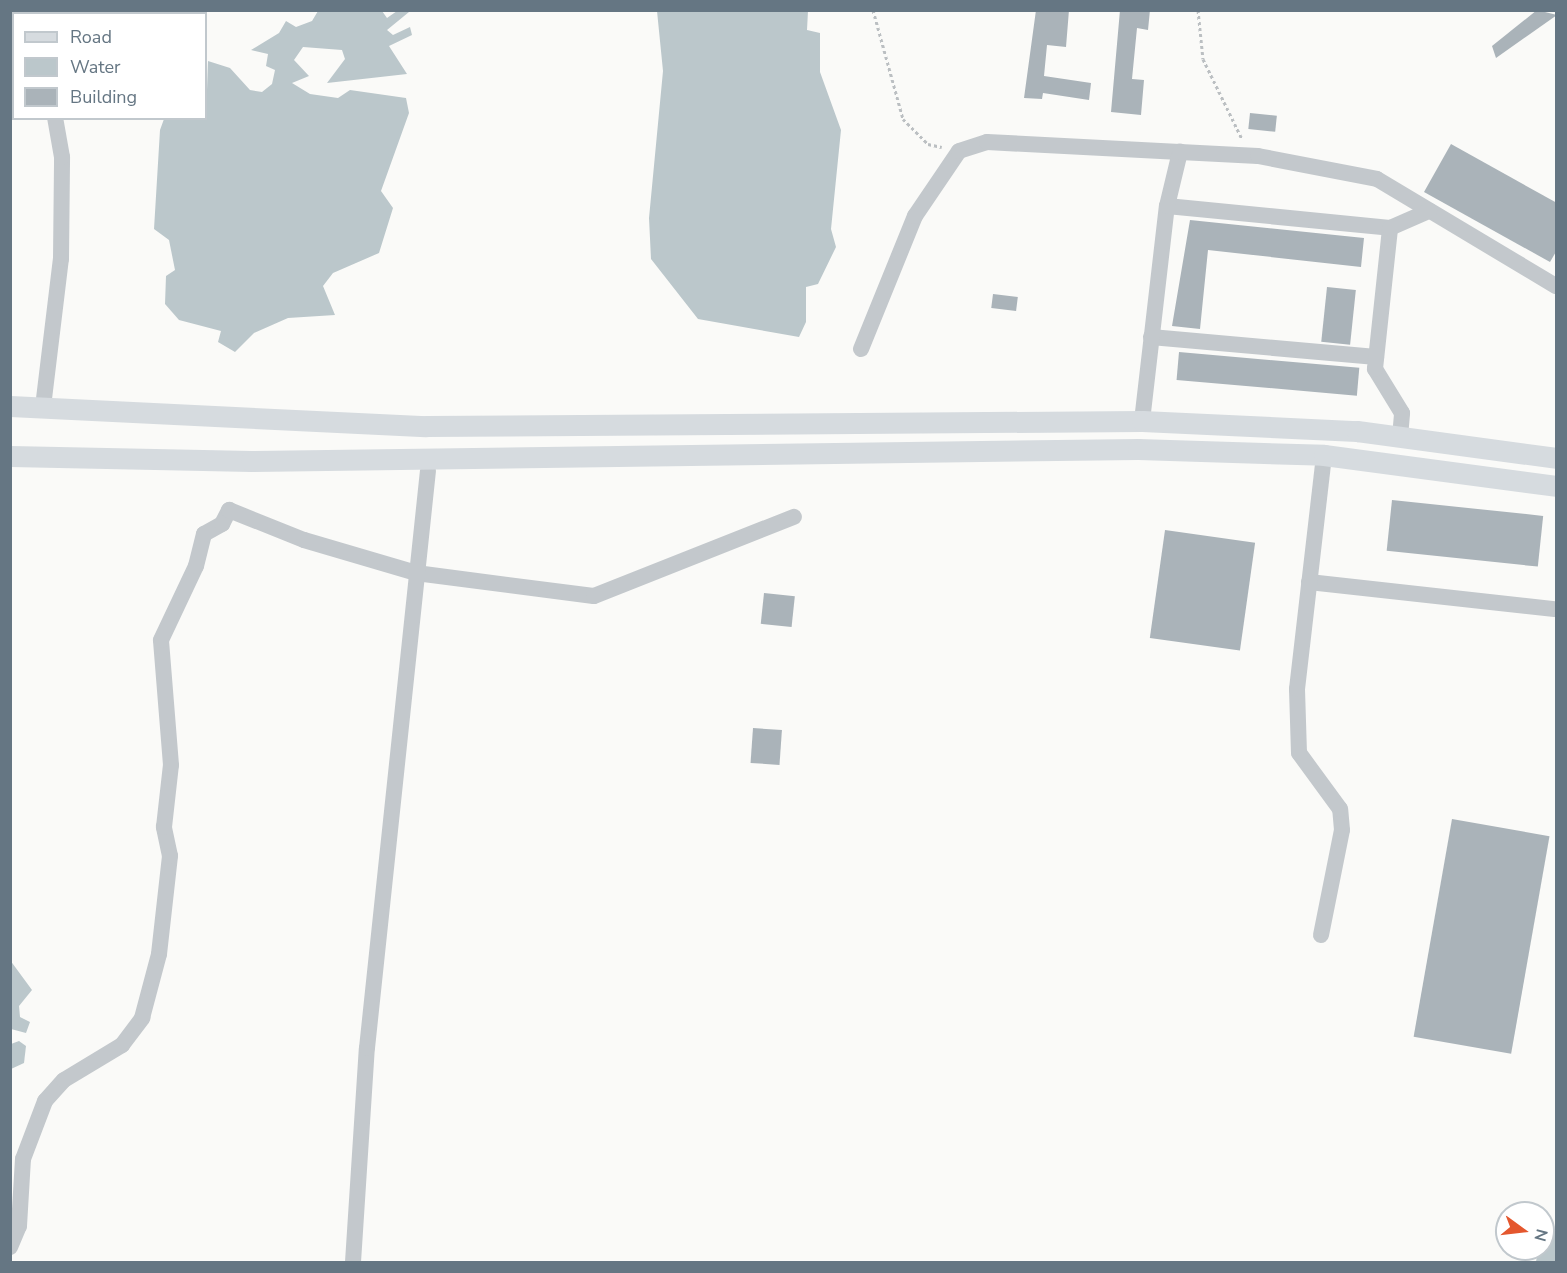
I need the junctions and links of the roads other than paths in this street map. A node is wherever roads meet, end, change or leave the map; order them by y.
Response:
1 (55, 120) edge
2 (1180, 152) junction
3 (1167, 206) junction
4 (1429, 211) junction
5 (1390, 228) junction
6 (1557, 286) edge
7 (1151, 337) junction
8 (861, 349) dead end
9 (1376, 357) junction
10 (10, 406) edge
11 (43, 407) junction
12 (1142, 421) junction
13 (1400, 437) junction
14 (1324, 455) junction
15 (10, 456) edge
16 (1557, 458) edge
17 (428, 471) dead end
18 (1557, 486) edge
19 (794, 517) dead end
20 (416, 573) junction
21 (1309, 582) junction
22 (1555, 609) edge
23 (1322, 935) dead end
24 (10, 1247) edge
25 (352, 1263) edge

1 - 11 street
2 - 3 street
2 - 4 street
2 - 8 street
3 - 5 street
3 - 7 street
4 - 5 street
4 - 6 street
5 - 9 street
7 - 9 street
7 - 12 street
9 - 13 street
10 - 11 main road
11 - 12 main road
12 - 13 main road
13 - 16 main road
14 - 15 main road
14 - 18 main road
14 - 21 street
17 - 20 street
19 - 20 street
20 - 24 street
20 - 25 street
21 - 22 street
21 - 23 street

